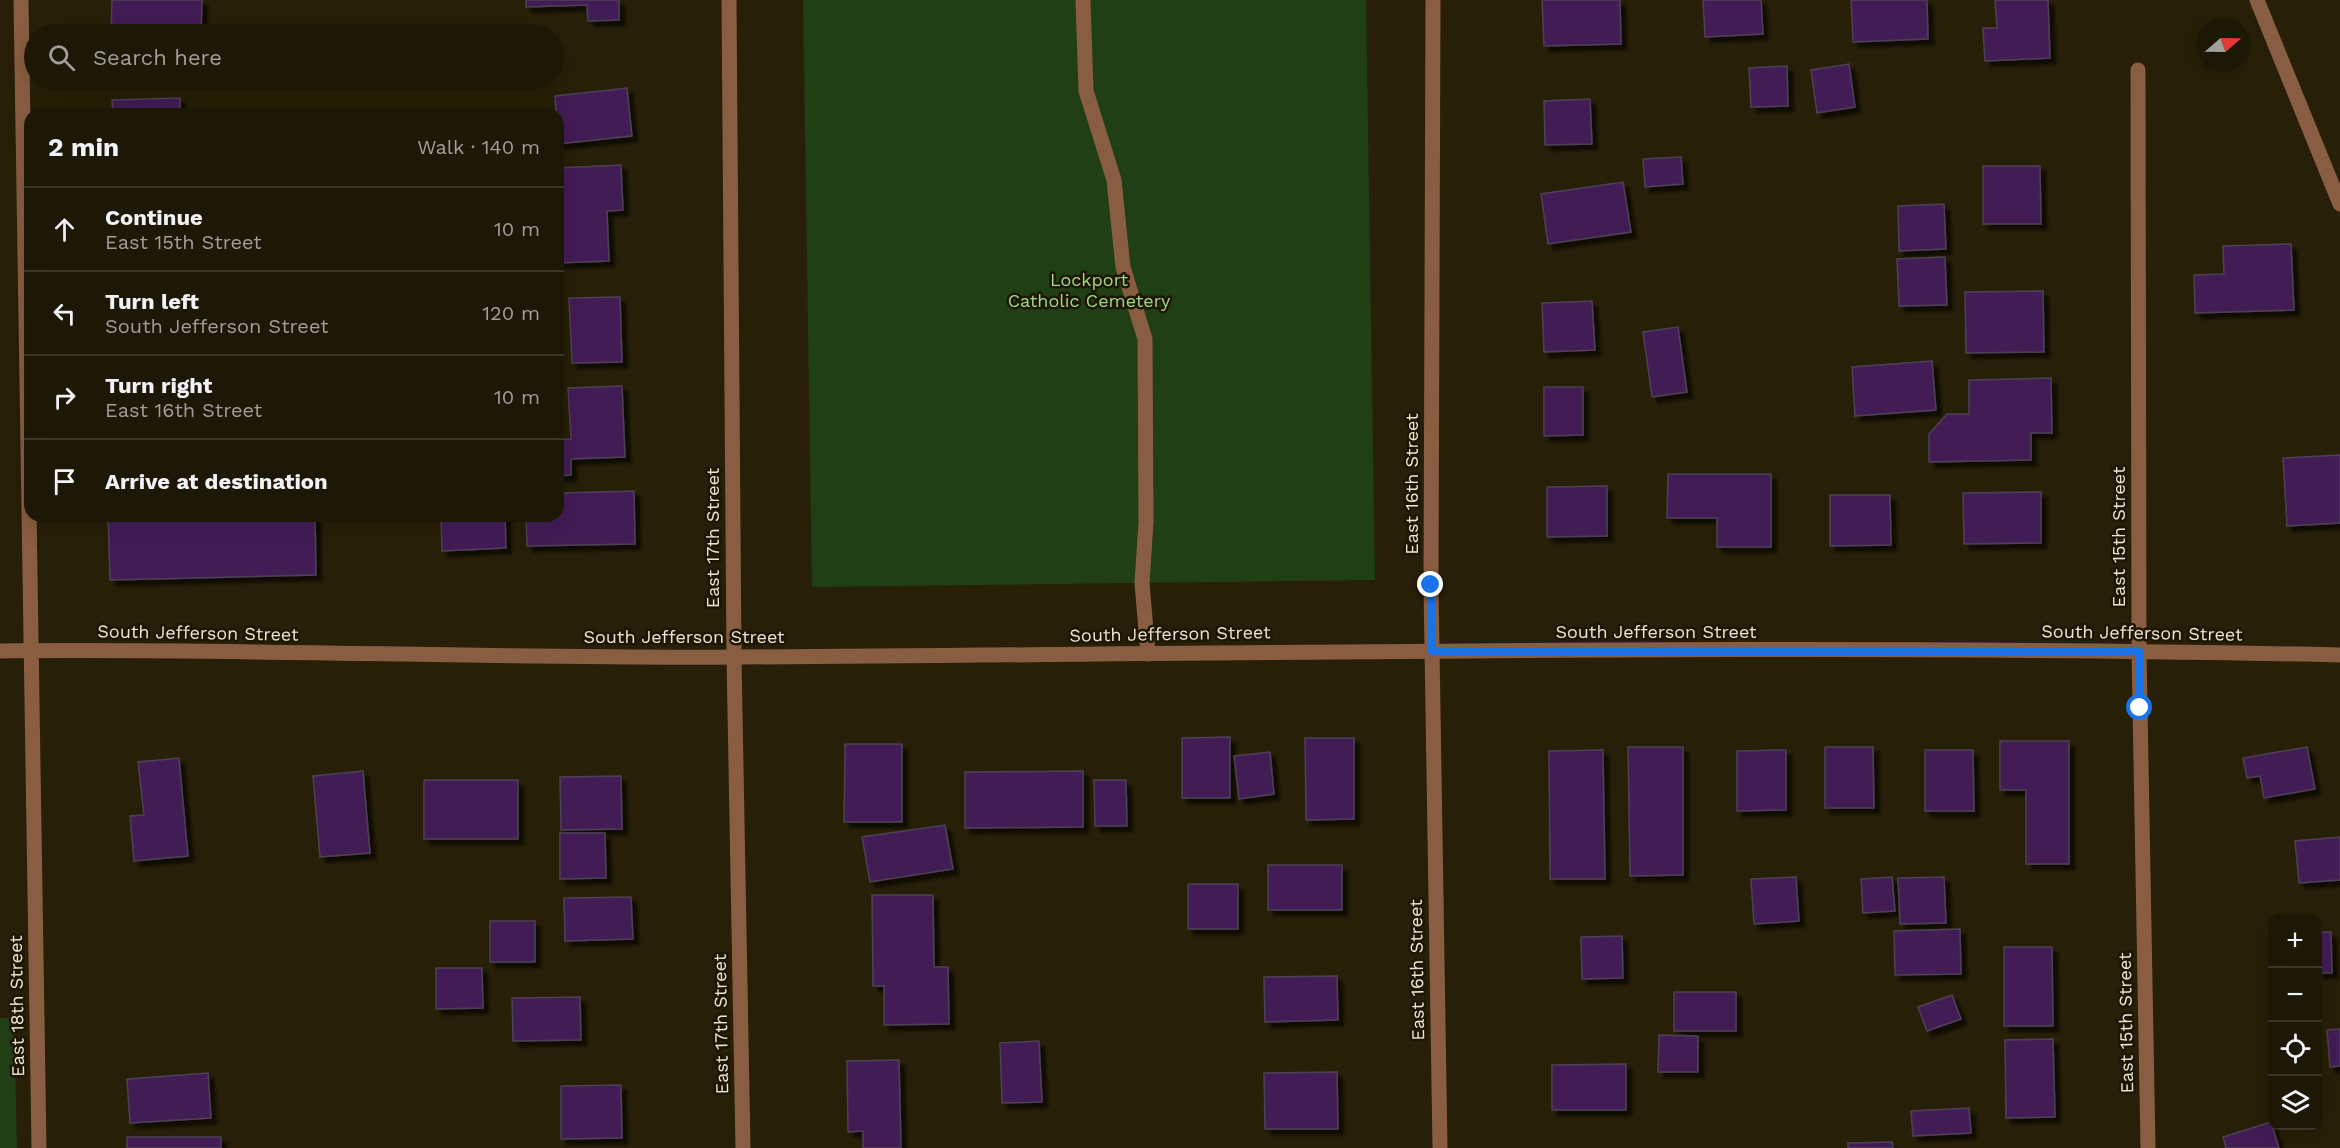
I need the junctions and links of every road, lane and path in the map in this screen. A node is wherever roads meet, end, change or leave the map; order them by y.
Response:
1 (21, 0) edge
2 (729, 0) edge
3 (1083, 0) edge
4 (1433, 0) edge
5 (2258, 0) edge
6 (2138, 70) dead end
7 (24, 195) edge
8 (2340, 204) edge
9 (29, 522) edge
10 (0, 651) edge
11 (31, 651) junction
12 (1432, 651) junction
13 (2139, 651) junction
14 (1148, 654) junction
15 (2340, 655) edge
16 (734, 657) junction
17 (39, 1148) edge
18 (744, 1148) edge
19 (1440, 1148) edge
20 (2148, 1148) edge

1 - 7 street, East 18th Street
2 - 16 street, East 17th Street
3 - 14 street
4 - 12 street, East 16th Street
5 - 8 street
6 - 13 street, East 15th Street
9 - 11 street, East 18th Street
10 - 11 street, South Jefferson Street
11 - 16 street, South Jefferson Street
11 - 17 street, East 18th Street
12 - 13 street, South Jefferson Street
12 - 14 street, South Jefferson Street
12 - 19 street, East 16th Street
13 - 15 street, South Jefferson Street
13 - 20 street, East 15th Street
14 - 16 street, South Jefferson Street
16 - 18 street, East 17th Street

